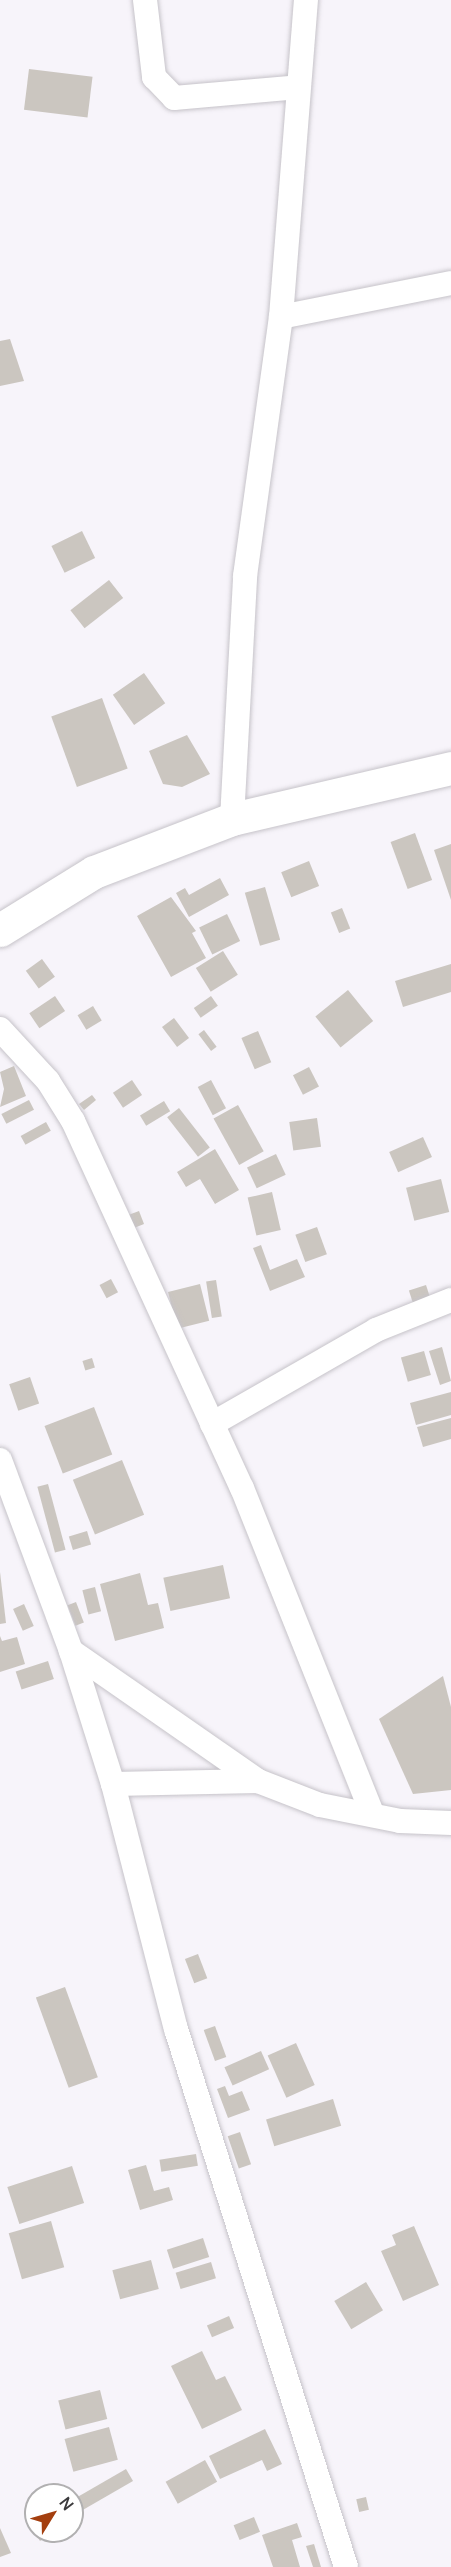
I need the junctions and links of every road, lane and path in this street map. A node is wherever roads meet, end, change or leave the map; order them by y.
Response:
1 (145, 0) edge
2 (306, 0) edge
3 (299, 87) junction
4 (451, 283) edge
5 (281, 317) junction
6 (451, 768) edge
7 (232, 819) junction
8 (0, 930) edge
9 (0, 1029) edge
10 (451, 1300) edge
11 (212, 1424) junction
12 (0, 1460) edge
13 (71, 1651) junction
14 (258, 1781) junction
15 (113, 1784) junction
16 (373, 1815) junction
17 (451, 1823) edge
18 (345, 2567) edge

1 - 3 street
2 - 3 street
3 - 5 street
4 - 5 street
5 - 7 street
6 - 7 main road
7 - 8 main road
9 - 11 street
10 - 11 street
11 - 16 street
12 - 13 street
13 - 14 street
13 - 15 street
14 - 15 street
14 - 16 street
15 - 18 street
16 - 17 street

